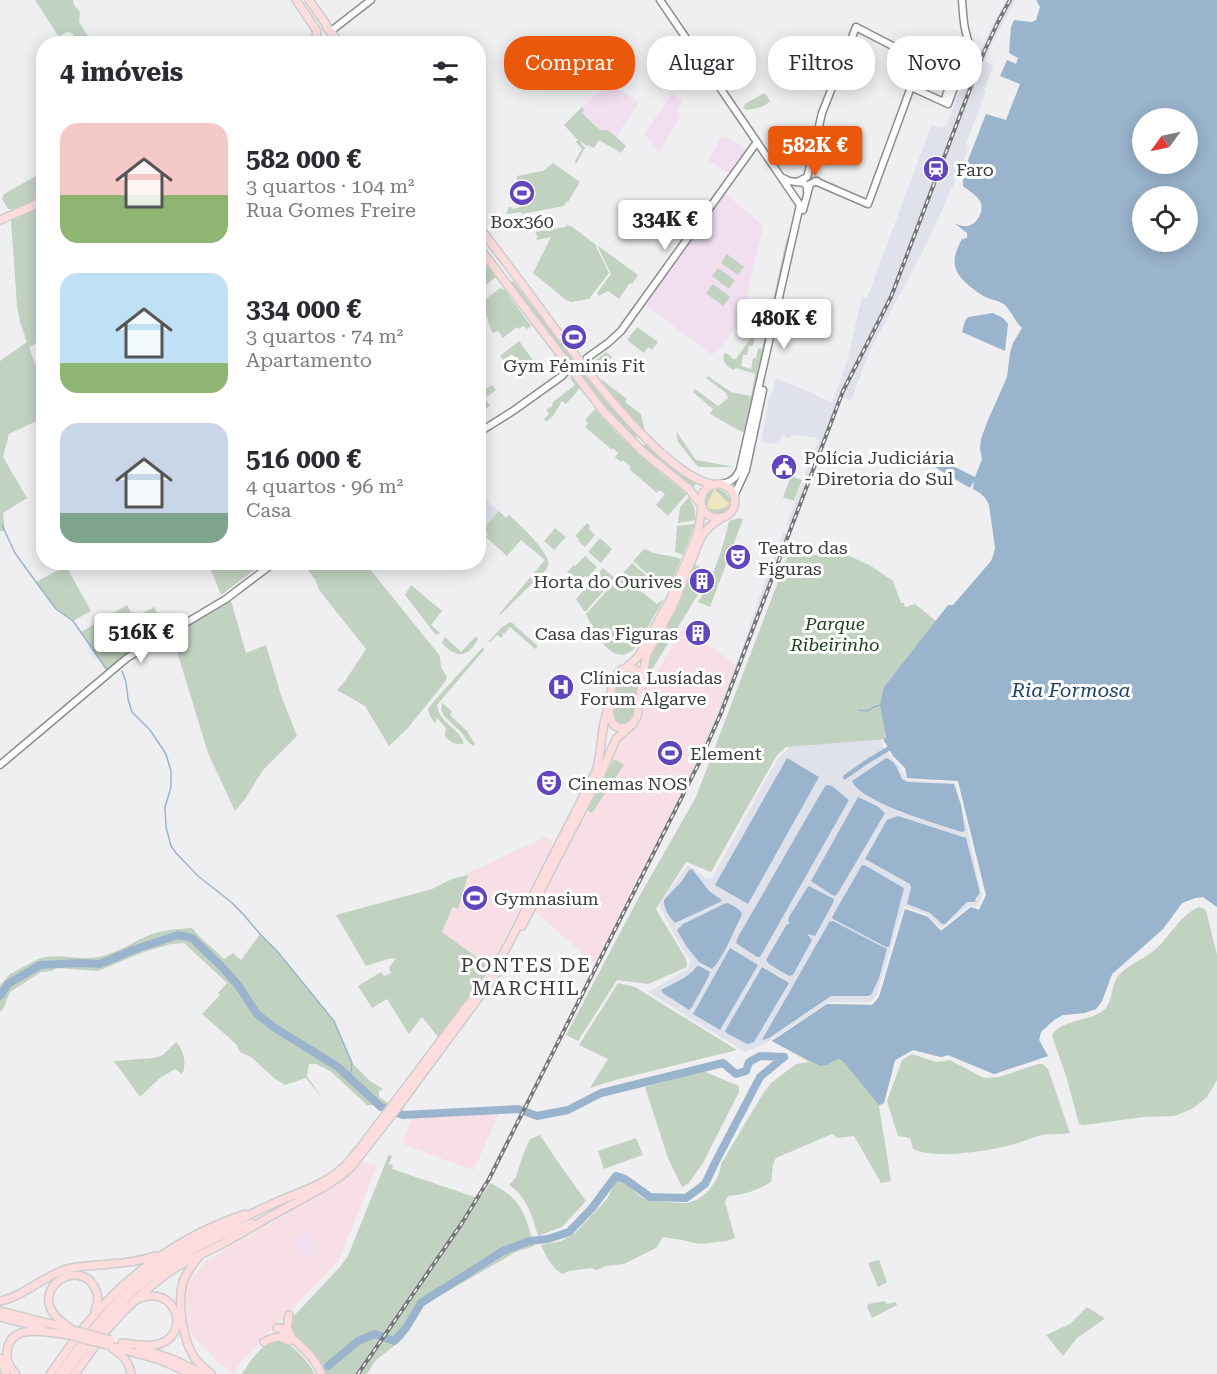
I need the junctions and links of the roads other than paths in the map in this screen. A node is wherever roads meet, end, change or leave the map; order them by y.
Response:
1 (296, 0) edge
2 (309, 0) edge
3 (370, 0) edge
4 (660, 0) edge
5 (962, 0) edge
6 (317, 31) junction
7 (330, 31) junction
8 (316, 36) edge
9 (331, 36) edge
10 (334, 36) edge
11 (967, 36) edge
12 (887, 43) edge
13 (949, 90) edge
14 (954, 90) edge
15 (946, 103) junction
16 (757, 142) junction
17 (763, 150) junction
18 (751, 152) junction
19 (808, 174) junction
20 (781, 176) junction
21 (798, 181) junction
22 (817, 181) junction
23 (807, 192) junction
24 (792, 193) junction
25 (36, 204) edge
26 (3, 218) edge
27 (486, 237) edge
28 (486, 250) edge
29 (486, 255) edge
30 (505, 262) junction
31 (508, 285) junction
32 (546, 316) junction
33 (587, 358) junction
34 (578, 359) junction
35 (568, 366) junction
36 (584, 367) junction
37 (574, 373) junction
38 (562, 376) junction
39 (604, 412) junction
40 (486, 428) edge
41 (635, 428) junction
42 (643, 452) junction
43 (670, 460) junction
44 (717, 484) junction
45 (734, 496) junction
46 (701, 506) junction
47 (721, 518) junction
48 (264, 570) edge
49 (627, 668) junction
50 (643, 676) junction
51 (610, 704) junction
52 (633, 724) junction
53 (0, 765) edge
54 (396, 1105) junction
55 (388, 1116) junction
56 (270, 1205) junction
57 (271, 1216) junction
58 (161, 1254) junction
59 (200, 1256) junction
60 (0, 1301) edge
61 (129, 1305) junction
62 (0, 1311) edge
63 (289, 1315) dead end
64 (0, 1317) edge
65 (85, 1327) junction
66 (71, 1332) junction
67 (290, 1339) junction
68 (264, 1342) dead end
69 (122, 1343) junction
70 (107, 1345) junction
71 (92, 1348) junction
72 (0, 1358) edge
73 (6, 1374) edge
74 (16, 1374) edge
75 (48, 1374) edge
76 (59, 1374) edge
77 (66, 1374) edge
78 (75, 1374) edge
79 (82, 1374) edge
80 (131, 1374) edge
81 (192, 1374) edge
82 (204, 1374) edge
83 (211, 1374) edge
84 (319, 1374) edge

1 - 6 main road
2 - 7 main road
3 - 7 street
4 - 16 street
5 - 11 street
6 - 7 main road
6 - 8 main road
7 - 9 main road
7 - 10 main road
12 - 19 street
13 - 15 street
14 - 15 street
15 - 22 street
16 - 17 street
16 - 18 street
17 - 18 street
17 - 20 street
18 - 33 street
19 - 21 street
19 - 22 street
20 - 21 street
20 - 24 street
21 - 23 street
21 - 24 street
22 - 23 street
23 - 24 street
23 - 45 street
24 - 44 street
25 - 26 main road
27 - 30 main road
28 - 30 main road
29 - 31 main road
30 - 32 main road
31 - 32 main road
31 - 35 main road
32 - 34 main road
33 - 34 street
33 - 36 street
34 - 36 main road
35 - 37 main road
35 - 38 street
36 - 41 main road
37 - 38 street
37 - 39 main road
38 - 40 street
39 - 41 main road
39 - 42 main road
41 - 43 main road
42 - 43 main road
42 - 46 main road
43 - 44 main road
44 - 45 main road
44 - 46 main road
45 - 47 main road
46 - 47 main road
46 - 49 main road
47 - 50 main road
48 - 53 street
49 - 50 main road
49 - 51 main road
50 - 52 main road
51 - 52 main road
51 - 54 main road
52 - 54 main road
54 - 55 main road
55 - 56 main road
55 - 57 main road
56 - 58 main road
56 - 76 main road
57 - 59 main road
57 - 77 main road
58 - 60 main road
58 - 65 main road
59 - 61 main road
59 - 83 main road
61 - 69 main road
61 - 71 main road
62 - 66 main road
63 - 67 main road
64 - 66 main road
65 - 66 main road
65 - 75 main road
66 - 69 main road, bridge
66 - 70 main road, bridge
66 - 74 main road
67 - 68 main road
67 - 84 main road
69 - 82 main road
70 - 80 main road
70 - 81 main road
71 - 78 main road
71 - 79 main road
72 - 73 main road

